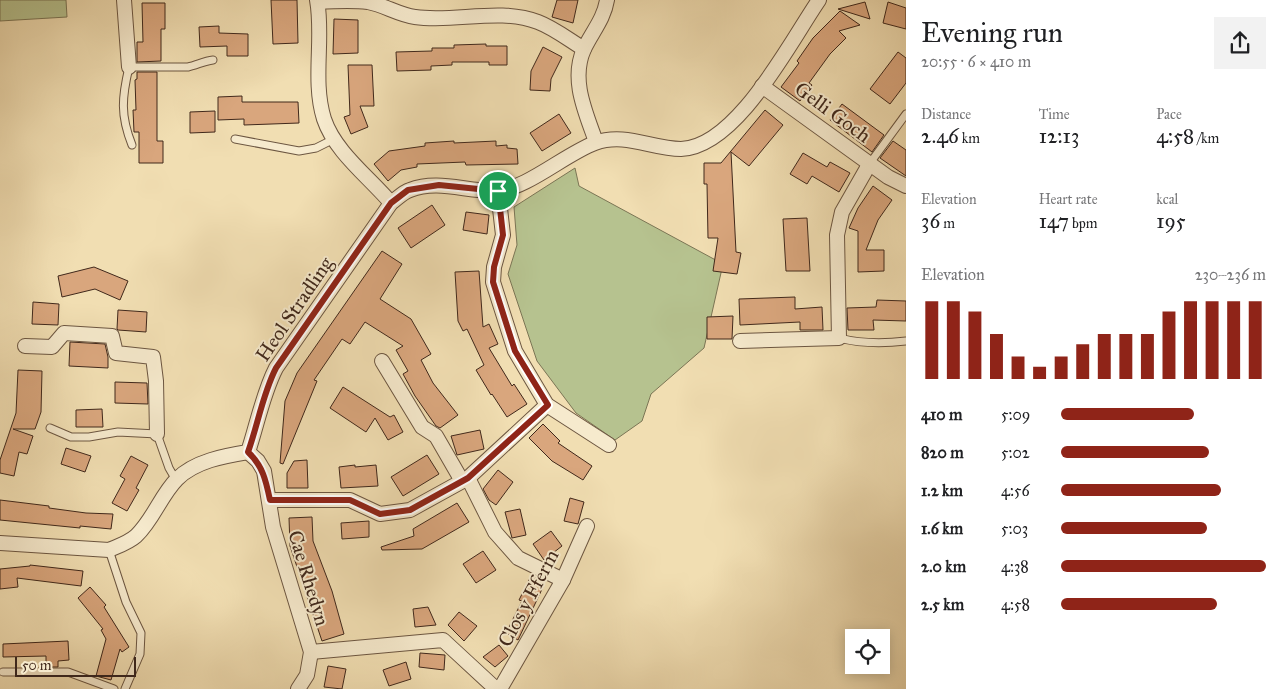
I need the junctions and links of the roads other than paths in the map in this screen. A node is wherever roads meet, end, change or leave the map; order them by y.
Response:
1 (124, 0) edge
2 (607, 0) edge
3 (819, 0) edge
4 (318, 1) edge
5 (584, 49) junction
6 (213, 60) dead end
7 (129, 67) junction
8 (762, 86) junction
9 (906, 114) edge
10 (334, 138) junction
11 (235, 139) dead end
12 (596, 142) junction
13 (132, 145) dead end
14 (870, 163) junction
15 (906, 186) edge
16 (498, 191) junction
17 (391, 203) junction
18 (839, 338) junction
19 (740, 341) dead end
20 (906, 341) edge
21 (25, 346) dead end
22 (382, 361) dead end
23 (548, 405) junction
24 (50, 428) dead end
25 (157, 434) junction
26 (609, 445) dead end
27 (248, 452) junction
28 (176, 480) junction
29 (465, 480) junction
30 (270, 500) junction
31 (587, 526) dead end
32 (0, 543) edge
33 (109, 550) junction
34 (563, 580) junction
35 (311, 652) junction
36 (3, 672) dead end
37 (114, 689) edge
38 (125, 689) edge
39 (298, 689) edge
40 (496, 689) edge
41 (500, 689) edge

1 - 7 street
2 - 5 street
3 - 8 street
4 - 5 street
4 - 10 street
5 - 12 street
6 - 7 lane
7 - 13 lane
8 - 12 street
8 - 14 street, Gelli Goch
9 - 14 lane
10 - 11 lane
10 - 17 street
12 - 16 street
14 - 15 street, Gelli Goch
14 - 18 street
16 - 17 street, Heol Stradling
16 - 23 street
17 - 27 street, Heol Stradling
18 - 19 street
18 - 20 lane
21 - 25 street
22 - 29 street
23 - 26 street
23 - 29 street
24 - 25 lane
25 - 28 lane
27 - 28 street
27 - 30 street, Cae Rhedyn
28 - 33 street
29 - 30 street
29 - 34 street
30 - 35 street, Cae Rhedyn
31 - 34 street, Clos y Fferm
32 - 33 street
33 - 38 lane
34 - 41 street, Clos y Fferm
35 - 39 street, Cae Rhedyn
35 - 40 street
36 - 37 lane

